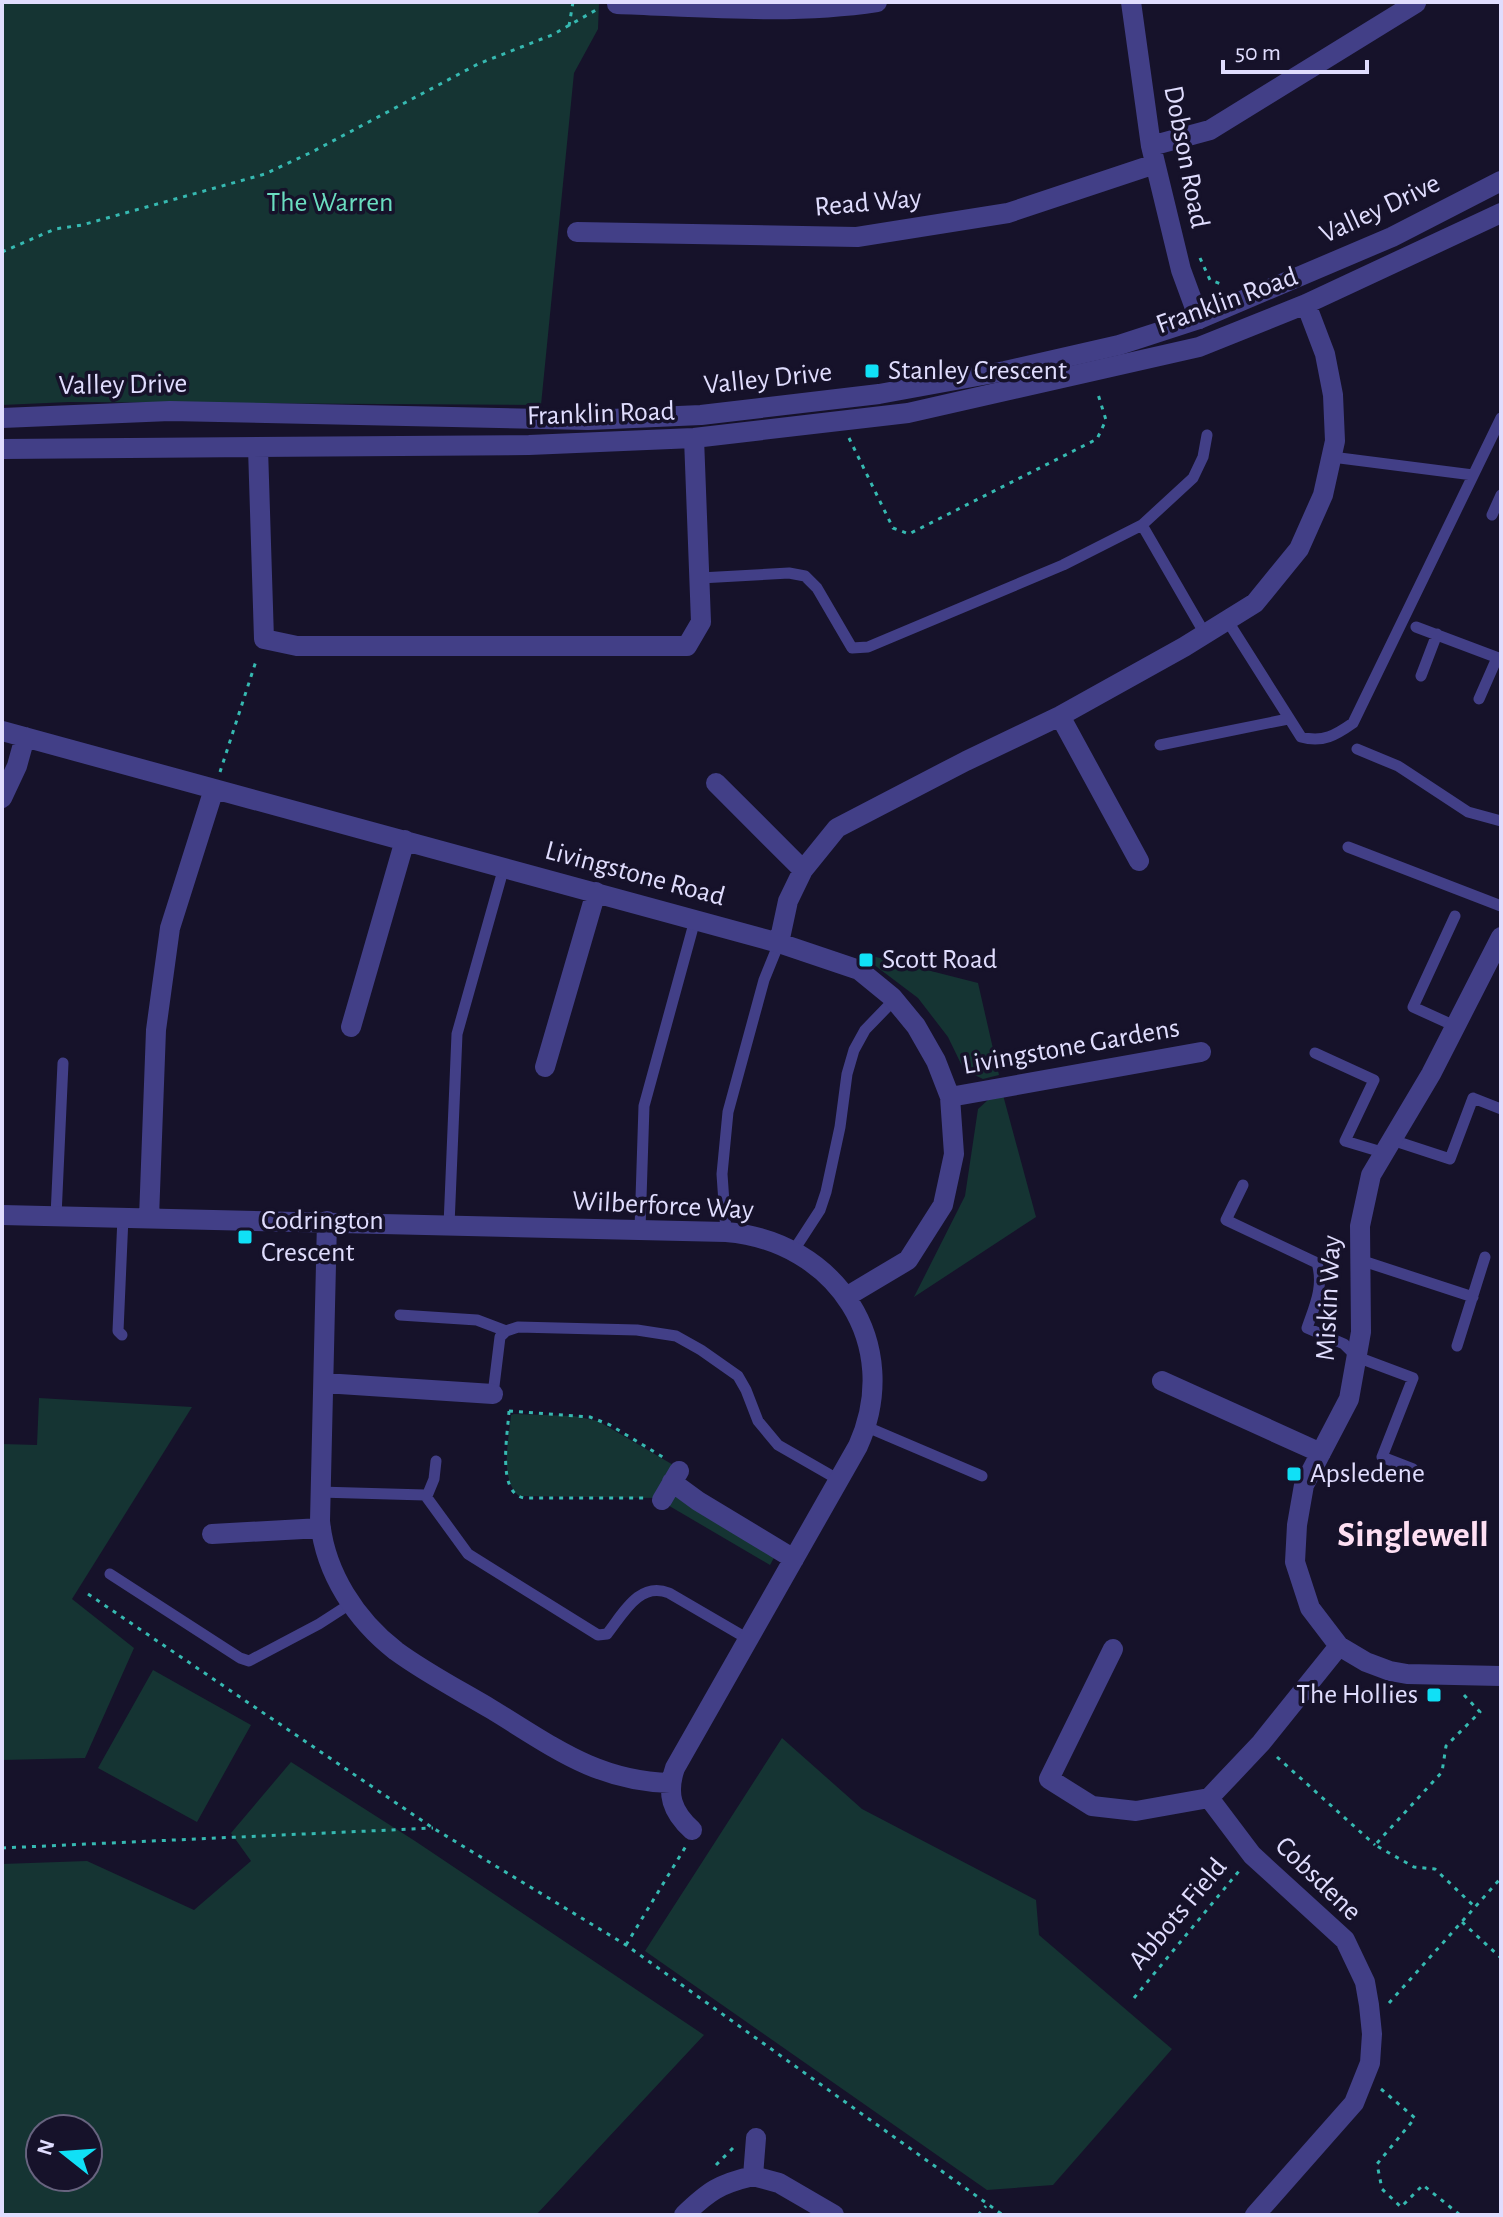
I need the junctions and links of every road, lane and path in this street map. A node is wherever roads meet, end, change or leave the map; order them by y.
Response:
1 (573, 2) edge
2 (877, 2) edge
3 (1131, 2) edge
4 (607, 3) edge
5 (1416, 3) edge
6 (569, 26) junction
7 (1153, 155) junction
8 (1501, 181) edge
9 (1501, 213) edge
10 (577, 232) dead end
11 (1196, 246) dead end
12 (2, 252) edge
13 (1229, 285) dead end
14 (1306, 304) junction
15 (1199, 319) junction
16 (1092, 372) junction
17 (2, 418) edge
18 (1501, 418) edge
19 (841, 421) junction
20 (1207, 435) dead end
21 (694, 438) junction
22 (258, 448) junction
23 (2, 449) edge
24 (1332, 457) junction
25 (1473, 475) junction
26 (1501, 495) edge
27 (1492, 515) dead end
28 (1142, 525) junction
29 (700, 578) junction
30 (1227, 620) junction
31 (1416, 627) dead end
32 (1205, 634) junction
33 (1437, 634) junction
34 (264, 639) junction
35 (1499, 658) edge
36 (1421, 676) dead end
37 (1479, 699) dead end
38 (1060, 716) junction
39 (1288, 719) junction
40 (2, 731) edge
41 (25, 737) junction
42 (1160, 745) dead end
43 (1357, 749) dead end
44 (716, 783) dead end
45 (214, 789) junction
46 (2, 798) edge
47 (1501, 821) edge
48 (405, 840) junction
49 (1348, 847) dead end
50 (1139, 861) dead end
51 (504, 867) junction
52 (803, 870) junction
53 (596, 892) junction
54 (1501, 906) edge
55 (1455, 916) dead end
56 (695, 920) junction
57 (1501, 937) edge
58 (779, 943) junction
59 (894, 1000) junction
60 (351, 1027) dead end
61 (1457, 1027) junction
62 (1201, 1052) dead end
63 (1315, 1053) dead end
64 (63, 1063) dead end
65 (545, 1067) dead end
66 (950, 1097) junction
67 (1501, 1109) edge
68 (1388, 1146) junction
69 (1243, 1185) dead end
70 (2, 1215) edge
71 (56, 1216) junction
72 (123, 1217) junction
73 (149, 1218) junction
74 (327, 1221) junction
75 (449, 1225) junction
76 (640, 1229) junction
77 (726, 1232) junction
78 (794, 1250) junction
79 (1485, 1257) dead end
80 (1360, 1260) junction
81 (846, 1297) junction
82 (1473, 1297) junction
83 (400, 1315) dead end
84 (506, 1331) junction
85 (122, 1335) dead end
86 (1457, 1346) dead end
87 (1357, 1357) junction
88 (1162, 1381) dead end
89 (324, 1383) junction
90 (493, 1394) junction
91 (509, 1411) junction
92 (867, 1427) junction
93 (1321, 1453) junction
94 (436, 1461) dead end
95 (1413, 1469) dead end
96 (982, 1476) dead end
97 (839, 1480) junction
98 (667, 1483) junction
99 (319, 1492) junction
100 (427, 1496) junction
101 (321, 1528) junction
102 (212, 1534) dead end
103 (794, 1559) junction
104 (110, 1574) dead end
105 (88, 1594) dead end
106 (350, 1604) junction
107 (748, 1639) junction
108 (1339, 1646) junction
109 (1113, 1649) dead end
110 (1460, 1676) junction
111 (1501, 1676) edge
112 (1261, 1743) junction
113 (670, 1783) junction
114 (1209, 1798) junction
115 (433, 1828) junction
116 (692, 1830) joint
117 (1375, 1845) junction
118 (2, 1848) edge
119 (1252, 1855) junction
120 (1501, 1878) edge
121 (1476, 1908) junction
122 (1462, 1922) junction
123 (626, 1945) junction
124 (1501, 1958) edge
125 (1134, 1998) dead end
126 (1386, 2009) dead end
127 (1374, 2082) dead end
128 (756, 2138) dead end
129 (753, 2176) junction
130 (988, 2204) junction
131 (1401, 2207) junction
132 (1401, 2214) edge
133 (684, 2215) edge
134 (834, 2215) edge
135 (978, 2215) edge
136 (1003, 2215) edge
137 (1255, 2215) edge
138 (1460, 2215) edge

1 - 6 path
2 - 4 street
3 - 7 street, Dobson Road
4 - 6 path
5 - 7 street, Read Way
6 - 12 path
7 - 10 street, Read Way
7 - 15 street, Dobson Road
8 - 15 street, Valley Drive
9 - 14 street, Franklin Road
11 - 13 path
14 - 16 street, Franklin Road
14 - 24 street
15 - 17 street, Valley Drive
16 - 19 street, Franklin Road
16 - 19 path
18 - 25 lane
19 - 21 street, Franklin Road
20 - 28 lane
21 - 22 street, Franklin Road
21 - 29 street
22 - 23 street, Franklin Road
22 - 34 street
24 - 25 lane
24 - 30 street
25 - 39 lane
26 - 27 lane
28 - 29 lane
28 - 32 lane
29 - 34 street
30 - 32 street
30 - 39 lane
31 - 33 lane
32 - 38 street
33 - 35 lane
33 - 36 lane
34 - 45 path
35 - 37 lane
38 - 50 street
38 - 52 street
39 - 42 lane
40 - 41 street, Livingstone Road
41 - 45 street, Livingstone Road
41 - 46 street
43 - 47 lane
44 - 52 street
45 - 48 street, Livingstone Road
45 - 73 street
48 - 51 street, Livingstone Road
48 - 60 street
49 - 54 lane
51 - 53 street, Livingstone Road
51 - 75 lane
52 - 58 street
53 - 56 street, Livingstone Road
53 - 65 street
55 - 61 lane
56 - 58 street, Livingstone Road
56 - 76 lane
57 - 61 street, Miskin Way
58 - 59 street, Livingstone Road
58 - 77 lane
59 - 66 street, Livingstone Road
59 - 78 lane
61 - 68 street, Miskin Way
62 - 66 street, Livingstone Gardens
63 - 68 lane
64 - 71 lane
66 - 81 street, Livingstone Road
67 - 68 lane
68 - 80 street, Miskin Way
69 - 87 lane
70 - 71 street, Wilberforce Way
71 - 72 street, Wilberforce Way
72 - 73 street, Wilberforce Way
72 - 85 lane
73 - 74 street, Wilberforce Way
74 - 75 street, Wilberforce Way
74 - 89 street
75 - 76 street, Wilberforce Way
76 - 77 street, Wilberforce Way
77 - 78 street, Wilberforce Way
78 - 81 street, Wilberforce Way
79 - 82 lane
80 - 82 lane
80 - 87 street, Miskin Way
81 - 92 street, Wilberforce Way
82 - 86 lane
83 - 84 lane
84 - 90 lane
84 - 97 lane
87 - 93 street, Miskin Way
87 - 95 lane
88 - 93 street
89 - 90 street
89 - 99 street
90 - 91 path
91 - 98 path
91 - 98 path
92 - 96 lane
92 - 97 street, Wilberforce Way
93 - 108 street, Miskin Way
94 - 100 lane
97 - 103 street, Wilberforce Way
98 - 103 street
99 - 100 lane
99 - 101 street
100 - 107 lane
101 - 102 street
101 - 106 street
103 - 107 street, Wilberforce Way
104 - 106 lane
105 - 115 path
106 - 113 street
107 - 113 street, Wilberforce Way
108 - 110 street, Miskin Way
108 - 112 street
109 - 114 street
110 - 111 street, Miskin Way
110 - 117 path
112 - 114 street
112 - 117 path
113 - 116 street
114 - 119 street, Cobsdene
115 - 118 path
115 - 123 path
116 - 123 path
117 - 121 path
119 - 125 path, Abbots Field
119 - 137 street, Cobsdene
120 - 121 path
121 - 122 path
122 - 124 path
122 - 126 path
123 - 130 path
127 - 131 path
128 - 129 street
129 - 133 street
129 - 134 street
130 - 135 path
130 - 136 path
131 - 132 path
131 - 138 path

